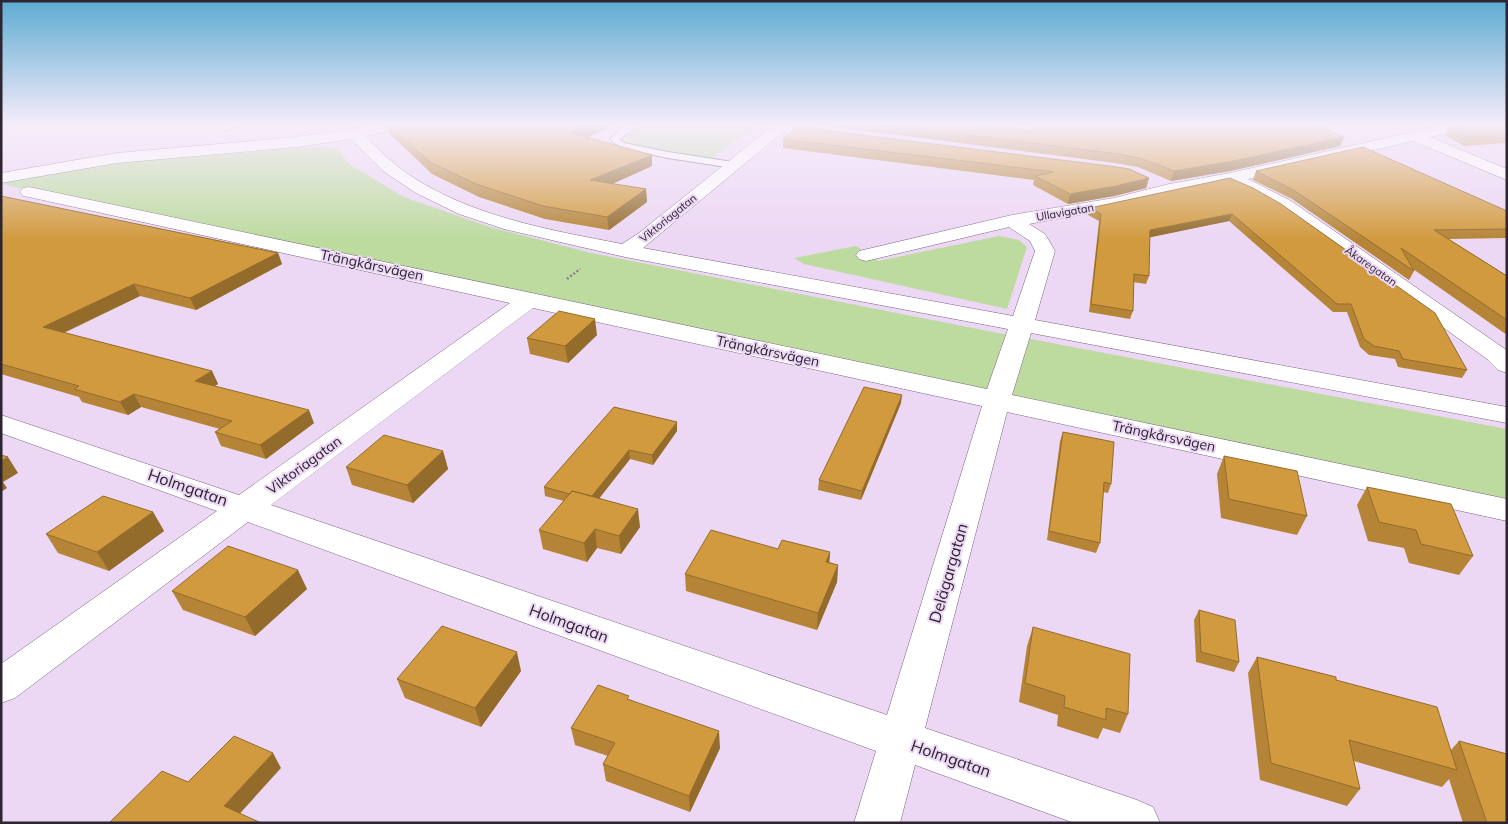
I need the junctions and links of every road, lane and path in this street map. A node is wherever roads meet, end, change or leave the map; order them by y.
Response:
1 (89, 162) edge
2 (385, 162) edge
3 (716, 162) edge
4 (736, 162) edge
5 (1301, 162) edge
6 (1477, 162) edge
7 (733, 165) junction
8 (1507, 175) edge
9 (1, 178) edge
10 (1145, 178) edge
11 (1230, 178) junction
12 (1169, 188) junction
13 (29, 192) dead end
14 (1012, 221) junction
15 (616, 249) junction
16 (866, 255) dead end
17 (530, 300) junction
18 (1023, 325) junction
19 (1507, 364) edge
20 (997, 400) junction
21 (1507, 415) edge
22 (1, 423) edge
23 (245, 507) junction
24 (1507, 510) edge
25 (1, 686) edge
26 (901, 741) junction
27 (877, 823) edge
28 (1137, 823) edge

1 - 9 street
2 - 15 street
3 - 7 lane
4 - 7 street, Viktoriagatan
5 - 11 street, Ullavigatan
6 - 8 street
7 - 15 street, Viktoriagatan
10 - 12 street
11 - 12 street, Ullavigatan
11 - 19 street, Åkaregatan
12 - 14 street, Ullavigatan
13 - 17 street, Trängkårsvägen
14 - 16 street, Ullavigatan
14 - 18 street, Ullavigatan
15 - 17 path
15 - 18 street
17 - 20 street, Trängkårsvägen
17 - 23 street, Viktoriagatan
18 - 20 street, Delägargatan
18 - 21 street
20 - 24 street, Trängkårsvägen
20 - 26 street, Delägargatan
22 - 23 street, Holmgatan
23 - 25 street, Viktoriagatan
23 - 26 street, Holmgatan
26 - 27 street, Delägargatan
26 - 28 street, Holmgatan

